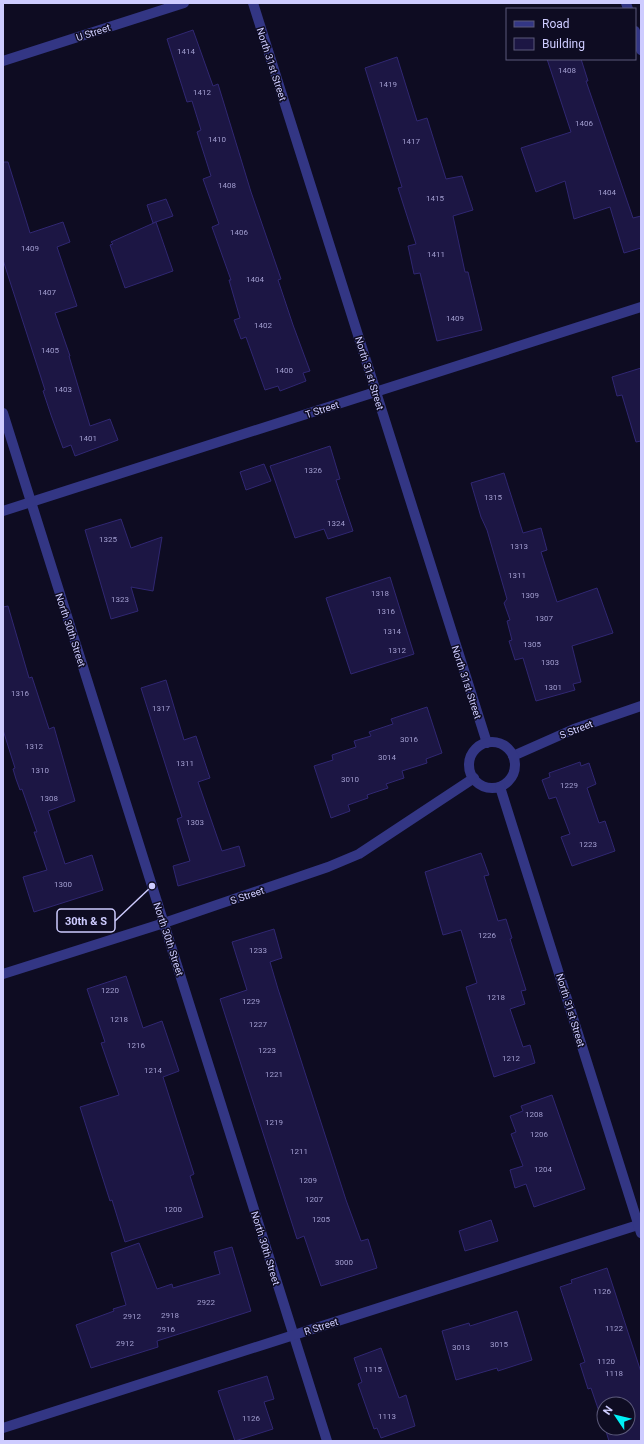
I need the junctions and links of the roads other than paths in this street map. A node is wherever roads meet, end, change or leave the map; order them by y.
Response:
1 (184, 3) edge
2 (253, 3) edge
3 (636, 34) edge
4 (641, 50) edge
5 (3, 61) edge
6 (641, 308) edge
7 (376, 392) junction
8 (3, 413) edge
9 (31, 502) junction
10 (3, 511) edge
11 (641, 706) edge
12 (487, 743) junction
13 (513, 756) junction
14 (474, 778) junction
15 (500, 787) junction
16 (164, 923) junction
17 (3, 974) edge
18 (640, 1229) edge
19 (294, 1335) junction
20 (3, 1428) edge
21 (327, 1441) edge

1 - 5 street, U Street
2 - 7 street, North 31st Street
3 - 4 street
6 - 7 street, T Street
7 - 9 street, T Street
7 - 12 street, North 31st Street
8 - 9 street, North 30th Street
9 - 10 street, T Street
9 - 16 street, North 30th Street
11 - 13 street, S Street
12 - 13 street
12 - 14 street
13 - 15 street
14 - 15 street
14 - 16 street, S Street
15 - 18 street, North 31st Street
16 - 17 street, S Street
16 - 19 street, North 30th Street
18 - 19 street, R Street
19 - 20 street, R Street
19 - 21 street, North 30th Street

